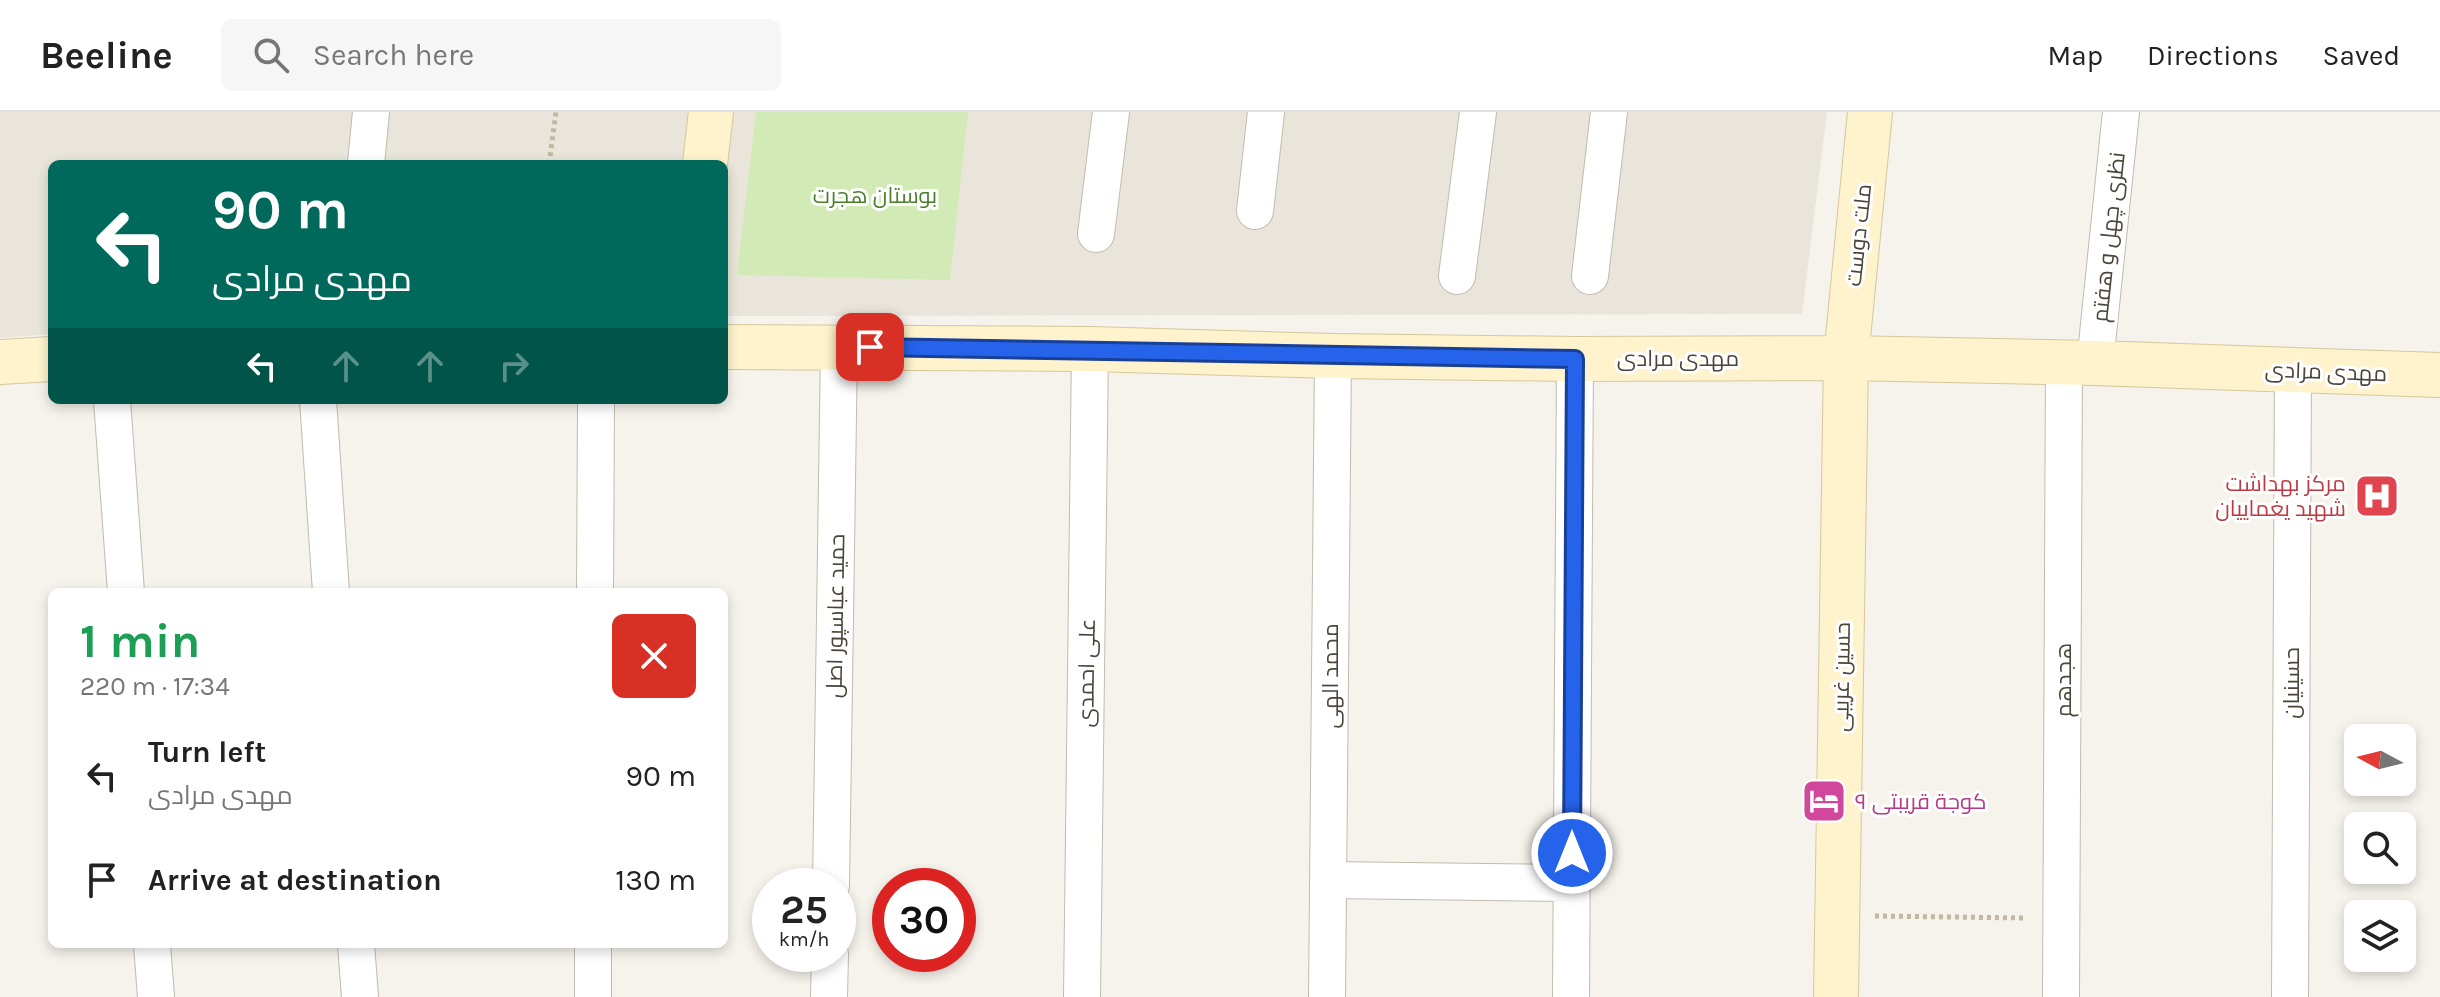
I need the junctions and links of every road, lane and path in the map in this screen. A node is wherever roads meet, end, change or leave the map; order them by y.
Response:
1 (371, 112) edge
2 (556, 112) edge
3 (711, 112) edge
4 (1111, 112) edge
5 (1266, 112) edge
6 (1478, 112) edge
7 (1609, 112) edge
8 (1870, 112) edge
9 (2121, 112) edge
10 (366, 160) edge
11 (550, 160) edge
12 (705, 160) edge
13 (1255, 211) dead end
14 (1096, 234) dead end
15 (1457, 276) dead end
16 (1590, 276) dead end
17 (728, 347) edge
18 (839, 347) junction
19 (1090, 349) junction
20 (1333, 356) junction
21 (1846, 358) junction
22 (48, 359) edge
23 (1575, 359) junction
24 (0, 362) edge
25 (2080, 363) junction
26 (2293, 369) junction
27 (2440, 375) edge
28 (112, 404) edge
29 (318, 404) edge
30 (596, 404) edge
31 (126, 588) edge
32 (331, 588) edge
33 (595, 588) edge
34 (831, 868) edge
35 (1328, 880) junction
36 (1572, 883) junction
37 (1837, 916) junction
38 (2062, 918) junction
39 (152, 948) edge
40 (356, 948) edge
41 (593, 948) edge
42 (830, 972) edge
43 (156, 997) edge
44 (360, 997) edge
45 (593, 997) edge
46 (829, 997) edge
47 (1082, 997) edge
48 (1327, 997) edge
49 (1571, 997) edge
50 (1836, 997) edge
51 (2061, 997) edge
52 (2290, 997) edge

1 - 10 street
2 - 11 path
3 - 12 street
4 - 14 street
5 - 13 street
6 - 15 street
7 - 16 street
8 - 21 street, ملت دوست
9 - 25 street, نظری چهل و هفتم
17 - 18 street, مهدی مرادی
18 - 19 street, مهدی مرادی
18 - 34 street, حمید عباسپور اصل
19 - 20 street, مهدی مرادی
19 - 47 street, علی احمدی
20 - 23 street, مهدی مرادی
20 - 35 street, محمد الهی
21 - 23 street, مهدی مرادی
21 - 25 street, مهدی مرادی
21 - 37 street, حسین غریبی
22 - 24 street
23 - 36 street
25 - 26 street, مهدی مرادی
25 - 38 street, هجدهم
26 - 27 street, مهدی مرادی
26 - 52 street, حسینیان
28 - 31 street
29 - 32 street
30 - 33 street
35 - 36 street
35 - 48 street, محمد الهی
36 - 49 street
37 - 38 path
37 - 50 street, حسین غریبی
38 - 51 street, هجدهم
39 - 43 street
40 - 44 street
41 - 45 street
42 - 46 street

